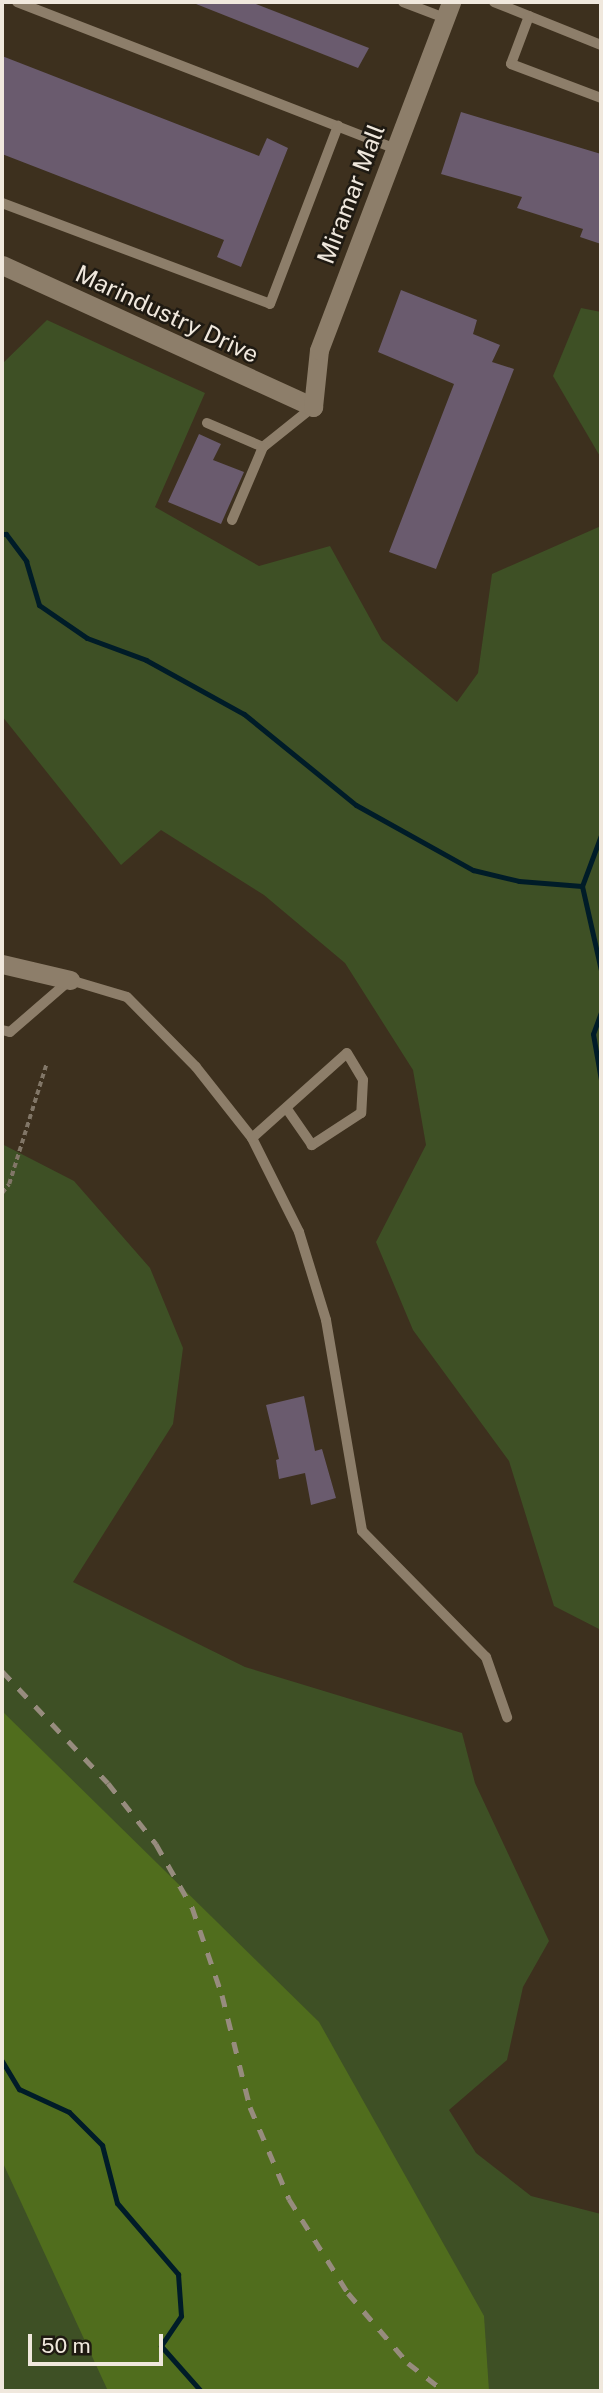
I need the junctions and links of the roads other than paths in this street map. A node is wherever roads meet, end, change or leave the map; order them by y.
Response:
1 (18, 2) edge
2 (403, 2) edge
3 (494, 2) edge
4 (448, 10) edge
5 (529, 16) junction
6 (601, 45) edge
7 (601, 98) edge
8 (338, 126) junction
9 (394, 148) junction
10 (2, 203) edge
11 (2, 265) edge
12 (313, 407) junction
13 (207, 424) dead end
14 (263, 447) junction
15 (232, 520) dead end
16 (2, 964) edge
17 (70, 980) junction
18 (2, 1030) edge
19 (287, 1109) junction
20 (252, 1138) junction
21 (507, 1717) dead end

1 - 8 lane
2 - 4 lane
3 - 5 lane
4 - 9 street, Miramar Mall
5 - 6 lane
5 - 7 lane
8 - 9 lane
8 - 10 lane
9 - 12 street, Miramar Mall
11 - 12 street, Marindustry Drive
12 - 14 lane
13 - 14 lane
14 - 15 lane
16 - 17 street
17 - 18 lane
17 - 20 lane
19 - 19 lane
19 - 20 lane
20 - 21 lane

